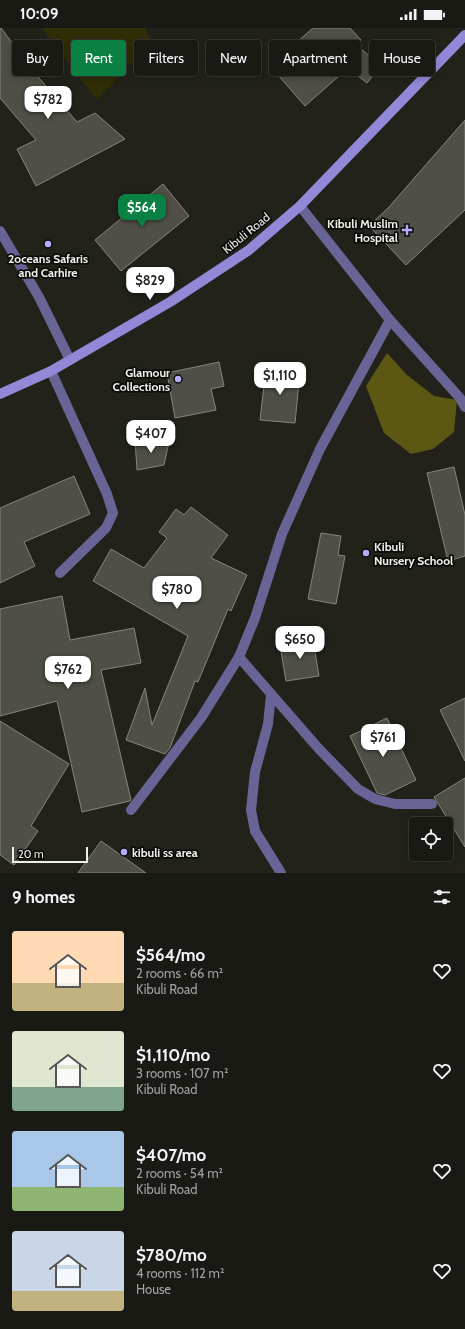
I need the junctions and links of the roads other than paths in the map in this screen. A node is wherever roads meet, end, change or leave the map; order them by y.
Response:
1 (465, 35) edge
2 (300, 206) junction
3 (0, 231) edge
4 (390, 320) junction
5 (70, 360) junction
6 (51, 371) junction
7 (0, 394) edge
8 (465, 407) edge
9 (60, 573) dead end
10 (239, 657) junction
11 (271, 695) junction
12 (432, 804) dead end
13 (131, 810) dead end
14 (281, 873) edge

1 - 2 street, Kibuli Road
2 - 4 street
2 - 5 street, Kibuli Road
3 - 5 street
4 - 8 street
4 - 10 street
5 - 6 street, Kibuli Road
6 - 7 street, Kibuli Road
6 - 9 street
10 - 11 street
10 - 13 street
11 - 12 street
11 - 14 street

